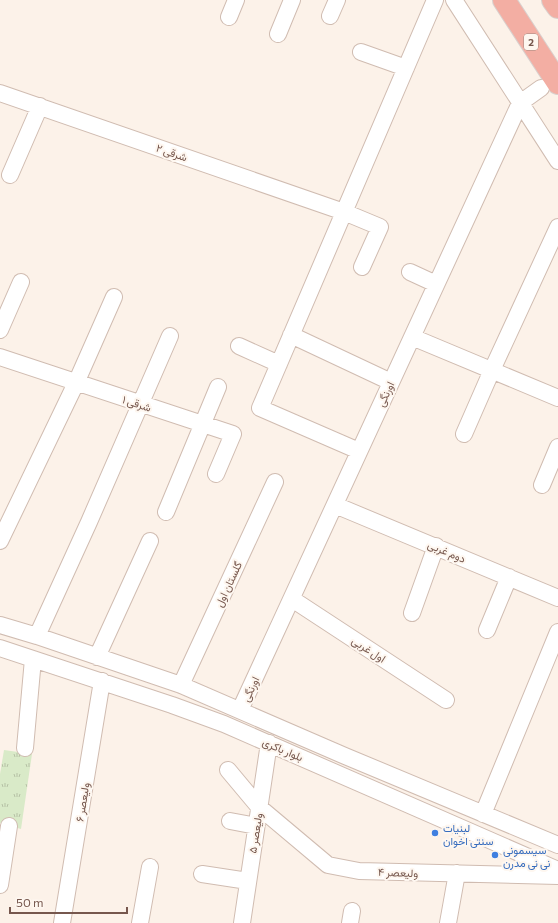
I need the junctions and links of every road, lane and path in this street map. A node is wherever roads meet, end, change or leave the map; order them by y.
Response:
1 (236, 0) edge
2 (292, 0) edge
3 (337, 0) edge
4 (435, 0) edge
5 (454, 0) edge
6 (504, 0) edge
7 (553, 0) edge
8 (558, 7) edge
9 (330, 16) dead end
10 (229, 17) dead end
11 (278, 34) dead end
12 (361, 52) dead end
13 (406, 68) junction
14 (550, 86) edge
15 (0, 93) edge
16 (520, 103) junction
17 (40, 106) junction
18 (558, 161) edge
19 (10, 175) dead end
20 (344, 212) junction
21 (558, 227) edge
22 (362, 267) dead end
23 (410, 272) dead end
24 (20, 282) dead end
25 (436, 284) junction
26 (114, 297) dead end
27 (0, 330) edge
28 (291, 335) junction
29 (170, 336) dead end
30 (412, 337) junction
31 (239, 346) dead end
32 (0, 358) edge
33 (279, 364) junction
34 (492, 370) junction
35 (391, 382) junction
36 (76, 383) junction
37 (218, 387) dead end
38 (558, 398) edge
39 (141, 404) junction
40 (203, 424) junction
41 (464, 434) dead end
42 (558, 447) edge
43 (359, 451) junction
44 (216, 474) dead end
45 (275, 482) dead end
46 (542, 485) dead end
47 (335, 505) junction
48 (166, 512) dead end
49 (0, 541) edge
50 (150, 541) dead end
51 (436, 546) junction
52 (509, 577) junction
53 (558, 598) edge
54 (292, 599) junction
55 (412, 613) dead end
56 (0, 625) edge
57 (486, 630) dead end
58 (558, 632) edge
59 (37, 636) junction
60 (67, 647) junction
61 (0, 648) edge
62 (97, 657) junction
63 (33, 659) junction
64 (61, 668) junction
65 (102, 682) junction
66 (181, 685) junction
67 (446, 700) dead end
68 (240, 710) junction
69 (269, 743) junction
70 (25, 748) dead end
71 (228, 770) dead end
72 (259, 807) junction
73 (483, 814) junction
74 (230, 821) dead end
75 (9, 826) dead end
76 (256, 826) junction
77 (558, 845) edge
78 (150, 867) dead end
79 (558, 870) edge
80 (456, 873) junction
81 (202, 874) dead end
82 (558, 876) edge
83 (248, 882) junction
84 (0, 885) edge
85 (62, 923) edge
86 (140, 923) edge
87 (242, 923) edge
88 (448, 923) edge

1 - 10 street
2 - 11 street
3 - 9 street
4 - 13 street
5 - 16 street
6 - 14 highway, 2
7 - 8 highway
12 - 13 street
13 - 20 street
14 - 16 street, اورنگی
15 - 17 street, ۲ شرقی
16 - 18 street
16 - 25 street, اورنگی
17 - 19 street
17 - 20 street, ۲ شرقی
20 - 22 street, ۲ شرقی
20 - 28 street
21 - 34 street
23 - 25 street
24 - 27 street
25 - 30 street, اورنگی
26 - 36 street
28 - 33 street
28 - 35 street
29 - 39 street
30 - 34 street
30 - 35 street, اورنگی
31 - 33 street
32 - 36 street, ۱ شرقی
33 - 43 street
34 - 38 street
34 - 41 street
35 - 43 street, اورنگی
36 - 39 street, ۱ شرقی
36 - 49 street
37 - 40 street
39 - 40 street, ۱ شرقی
39 - 59 street
40 - 44 street, ۱ شرقی
40 - 48 street
42 - 46 street
43 - 47 street, اورنگی
45 - 66 street, گلستان اول
47 - 51 street, دوم غربی
47 - 54 street, اورنگی
50 - 62 street
51 - 52 street, دوم غربی
51 - 55 street
52 - 53 street, دوم غربی
52 - 57 street
54 - 67 street, اول غربی
54 - 68 street, اورنگی
56 - 59 street, بلوار باکری
58 - 73 street
59 - 60 street, بلوار باکری
60 - 62 street, بلوار باکری
60 - 64 street
61 - 63 street, بلوار باکری
62 - 66 street, بلوار باکری
63 - 64 street, بلوار باکری
63 - 70 street
64 - 65 street, بلوار باکری
65 - 69 street, بلوار باکری
65 - 85 street, ولیعصر ۶
66 - 68 street, بلوار باکری
68 - 73 street, بلوار باکری
69 - 72 street, ولیعصر ۵
69 - 79 street, بلوار باکری
71 - 72 street, ولیعصر ۴
72 - 76 street, ولیعصر ۵
72 - 80 street, ولیعصر ۴
73 - 77 street, بلوار باکری
74 - 76 street
75 - 84 street
76 - 83 street, ولیعصر ۵
78 - 86 street
80 - 82 street, ولیعصر ۴
80 - 88 street
81 - 83 street
83 - 87 street, ولیعصر ۵

